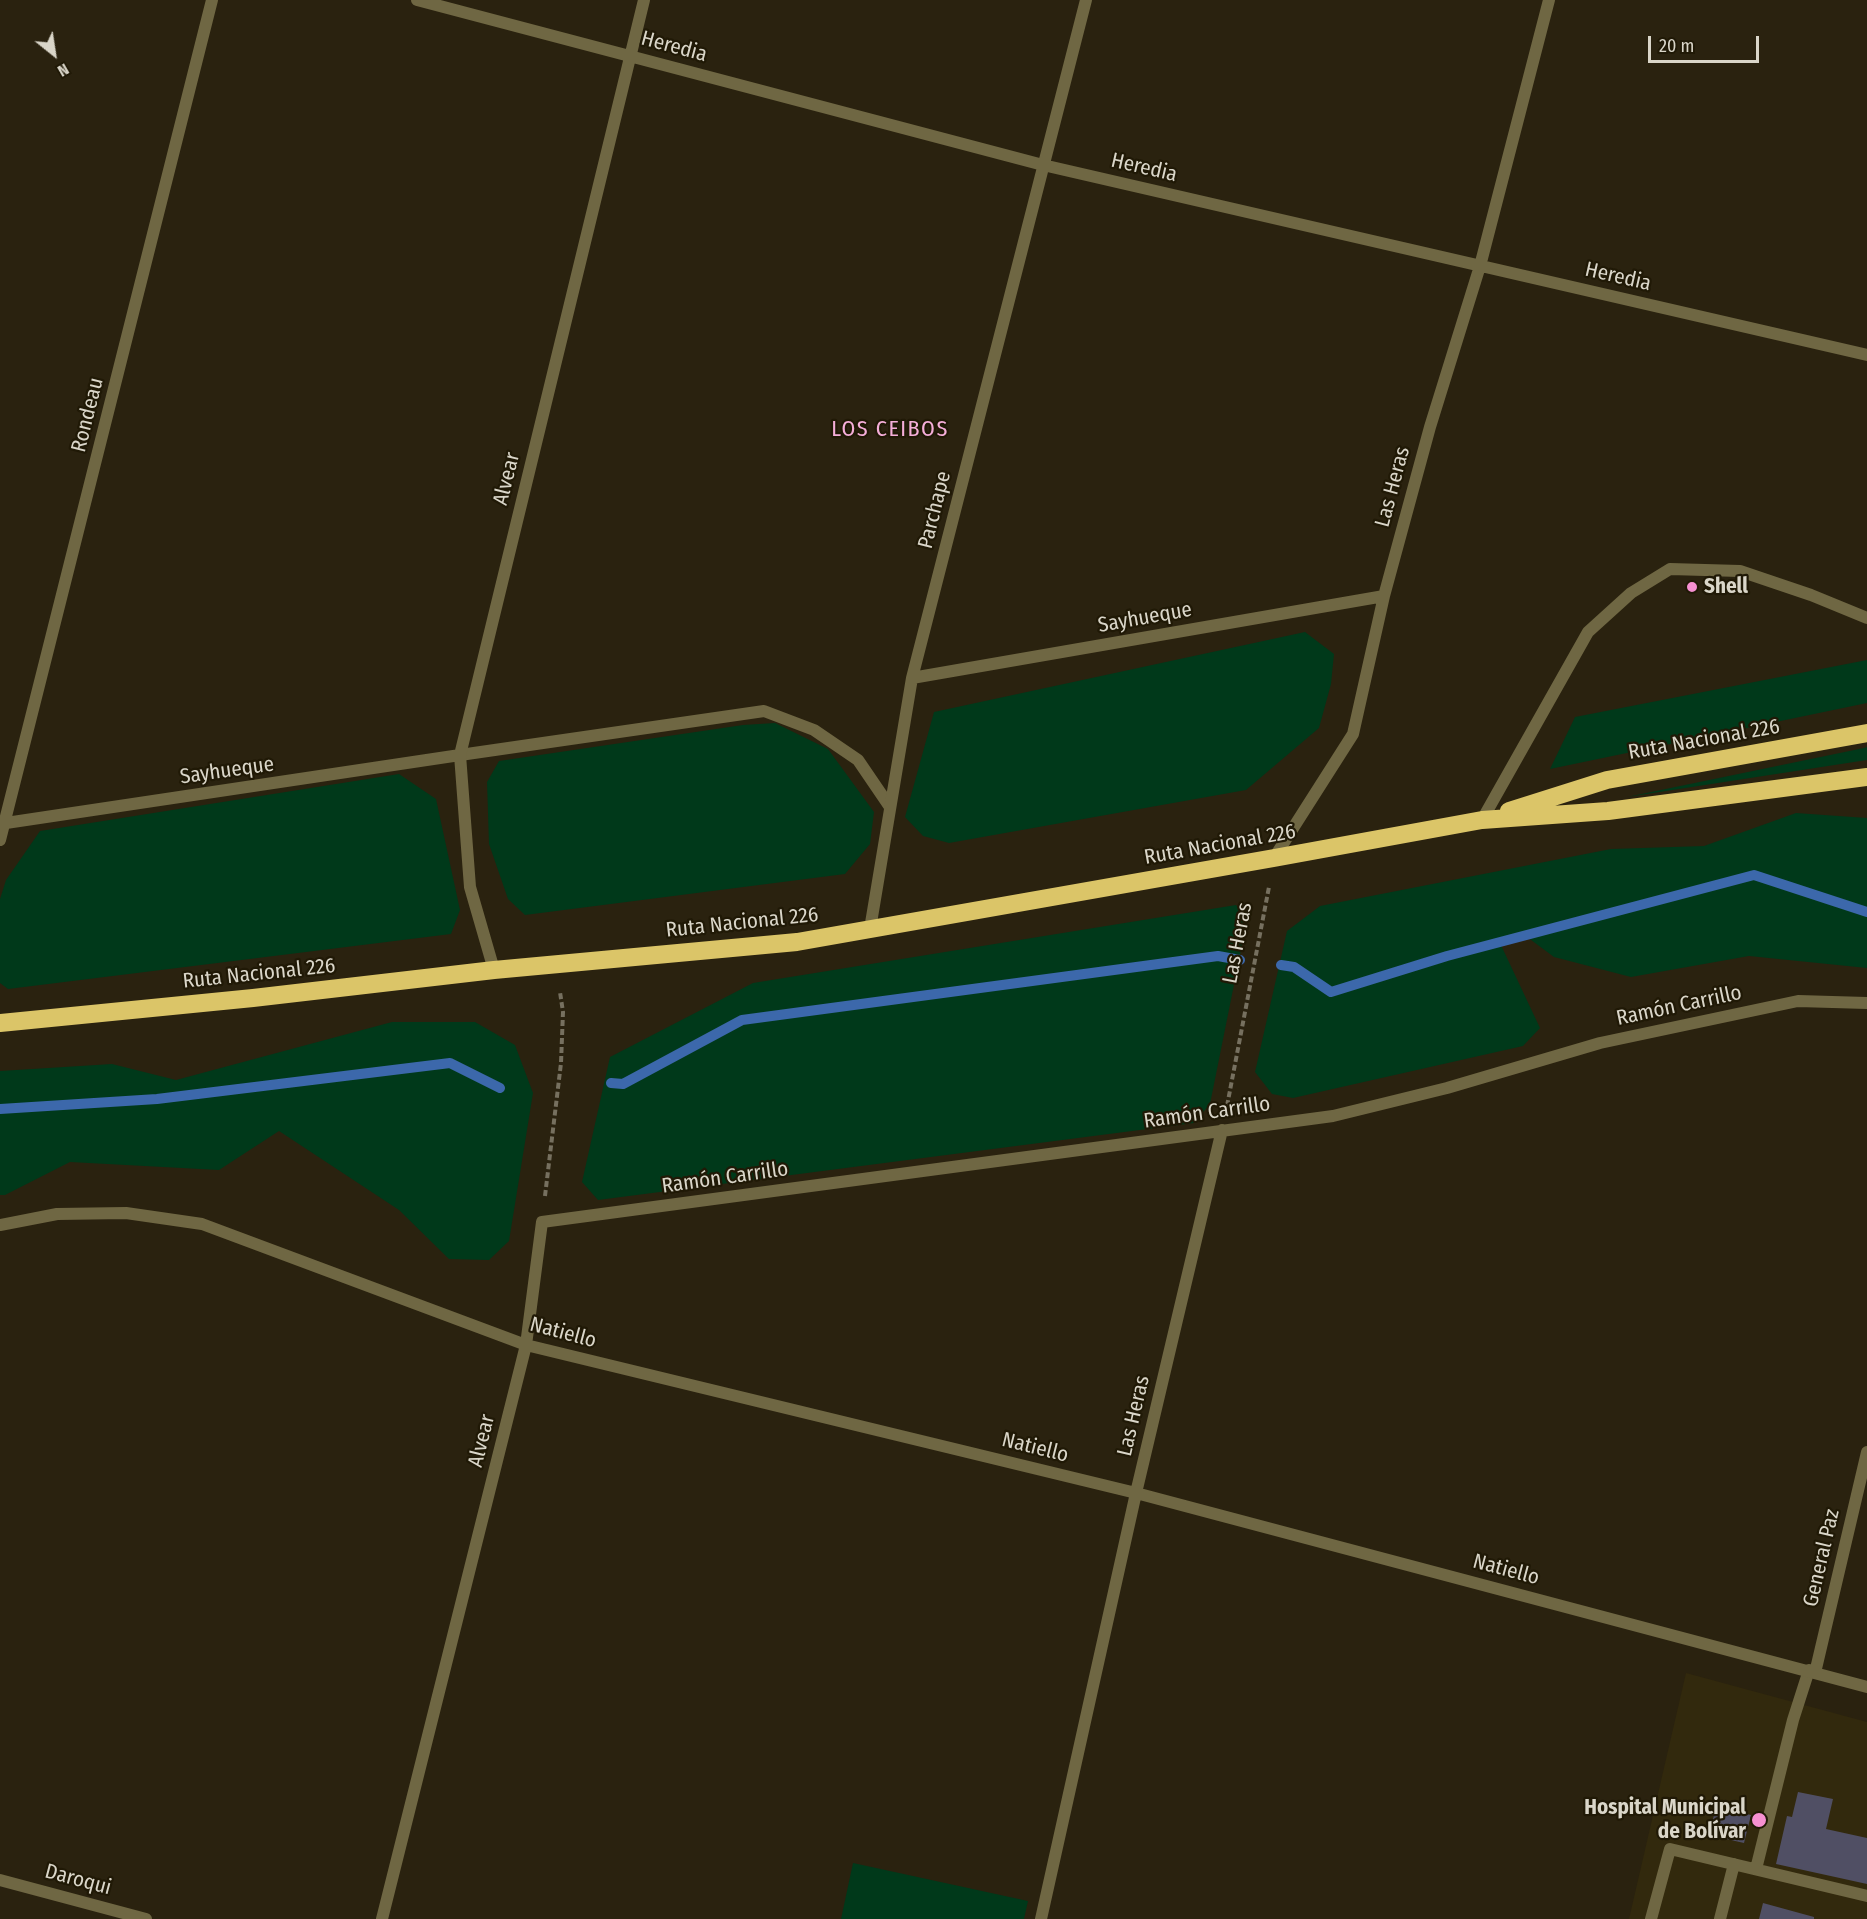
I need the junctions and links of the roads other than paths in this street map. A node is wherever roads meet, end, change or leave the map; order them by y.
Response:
1 (212, 0) edge
2 (417, 0) edge
3 (644, 0) edge
4 (1086, 0) edge
5 (1549, 0) edge
6 (630, 56) junction
7 (1043, 165) junction
8 (1480, 266) junction
9 (1867, 355) edge
10 (1384, 596) junction
11 (1867, 618) edge
12 (912, 678) junction
13 (1867, 733) edge
14 (460, 755) junction
15 (1867, 777) edge
16 (890, 807) junction
17 (1482, 820) junction
18 (2, 824) edge
19 (0, 840) edge
20 (1275, 858) junction
21 (870, 929) junction
22 (494, 970) junction
23 (1867, 1003) edge
24 (0, 1023) edge
25 (1222, 1130) junction
26 (542, 1222) joint
27 (0, 1225) edge
28 (526, 1345) junction
29 (1867, 1452) edge
30 (1136, 1493) junction
31 (1812, 1672) junction
32 (1867, 1687) edge
33 (1734, 1864) junction
34 (1756, 1869) junction
35 (0, 1880) edge
36 (1867, 1896) edge
37 (146, 1919) edge
38 (382, 1919) edge
39 (1041, 1919) edge
40 (1652, 1919) edge
41 (1720, 1919) edge

1 - 18 street, Rondeau
2 - 6 street, Heredia
3 - 6 street, Alvear
4 - 7 street, Parchape
5 - 8 street, Las Heras
6 - 7 street, Heredia
6 - 14 street, Alvear
7 - 8 street, Heredia
7 - 12 street, Parchape
8 - 9 street, Heredia
8 - 10 street, Las Heras
10 - 12 street, Sayhueque
10 - 20 street, Las Heras
11 - 17 street
12 - 16 street, Parchape
13 - 17 highway, Ruta Nacional 226
14 - 16 street, Sayhueque
14 - 18 street, Sayhueque
14 - 22 street, Alvear
15 - 17 highway, Ruta Nacional 226
16 - 21 street, Parchape
17 - 20 highway, Ruta Nacional 226
18 - 19 street, Rondeau
20 - 21 highway, Ruta Nacional 226
21 - 22 highway, Ruta Nacional 226
22 - 24 highway, Ruta Nacional 226
23 - 25 street, Ramón Carrillo
25 - 26 street, Ramón Carrillo
25 - 30 street, Las Heras
26 - 28 street, Alvear
27 - 28 street, Natiello
28 - 30 street, Natiello
28 - 38 street, Alvear
29 - 31 street, General Paz
30 - 31 street, Natiello
30 - 39 street, Las Heras
31 - 32 street, Natiello
31 - 34 street, General Paz
33 - 34 street
33 - 40 street
33 - 41 street
34 - 36 street
35 - 37 street, Daroqui

